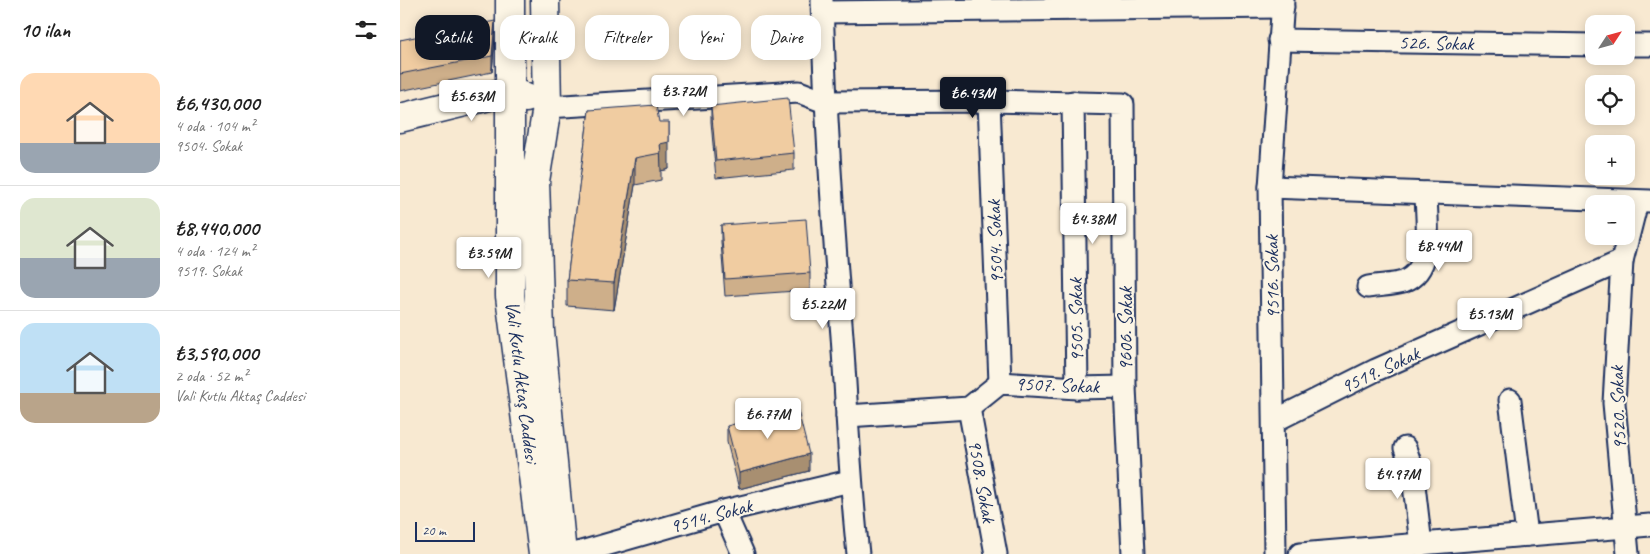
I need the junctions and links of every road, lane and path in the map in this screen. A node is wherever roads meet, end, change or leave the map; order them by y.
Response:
1 (510, 0) edge
2 (545, 0) edge
3 (1283, 3) edge
4 (822, 6) edge
5 (1279, 40) junction
6 (1585, 45) edge
7 (1635, 45) edge
8 (1650, 46) edge
9 (510, 91) junction
10 (990, 101) junction
11 (825, 102) junction
12 (1073, 102) junction
13 (546, 107) junction
14 (400, 118) edge
15 (1270, 187) junction
16 (1426, 194) junction
17 (1643, 201) edge
18 (1622, 262) junction
19 (1368, 287) dead end
20 (1000, 383) junction
21 (1125, 386) junction
22 (1077, 388) junction
23 (1510, 400) dead end
24 (969, 408) junction
25 (848, 416) junction
26 (1274, 421) junction
27 (1405, 448) dead end
28 (850, 481) junction
29 (724, 511) junction
30 (1650, 525) edge
31 (1627, 526) junction
32 (1526, 535) junction
33 (1421, 545) junction
34 (602, 550) edge
35 (543, 554) edge
36 (562, 554) edge
37 (574, 554) edge
38 (744, 554) edge
39 (858, 554) edge
40 (996, 554) edge
41 (1133, 554) edge
42 (1275, 554) edge
43 (1300, 554) edge
44 (1628, 554) edge

1 - 9 street, Vali Kutlu Aktaş Caddesi
2 - 13 street, Vali Kutlu Aktaş Caddesi
3 - 4 street
3 - 5 street, 9516. Sokak
4 - 11 street
5 - 6 street, 526. Sokak
5 - 15 street, 9516. Sokak
7 - 8 street
9 - 13 street
9 - 14 street
9 - 35 street, Vali Kutlu Aktaş Caddesi
10 - 11 street
10 - 12 street
10 - 20 street, 9504. Sokak
11 - 13 street
11 - 25 street
12 - 21 street, 9606. Sokak
12 - 22 street, 9505. Sokak
13 - 36 street, Vali Kutlu Aktaş Caddesi
15 - 16 street
15 - 26 street, 9516. Sokak
16 - 17 street
16 - 19 street
17 - 18 street
18 - 26 street, 9519. Sokak
18 - 31 street, 9520. Sokak
20 - 22 street, 9507. Sokak
20 - 24 street, 9507. Sokak
21 - 22 street, 9507. Sokak
21 - 41 street, 9606. Sokak
23 - 32 street
24 - 25 street
24 - 40 street, 9508. Sokak
25 - 28 street
26 - 42 street, 9516. Sokak
27 - 33 street
28 - 29 street, 9514. Sokak
28 - 39 street
29 - 34 street, 9514. Sokak
29 - 38 street
30 - 31 street
31 - 32 street
31 - 44 street, 9520. Sokak
32 - 33 street
33 - 43 street
34 - 37 street, 9514. Sokak

